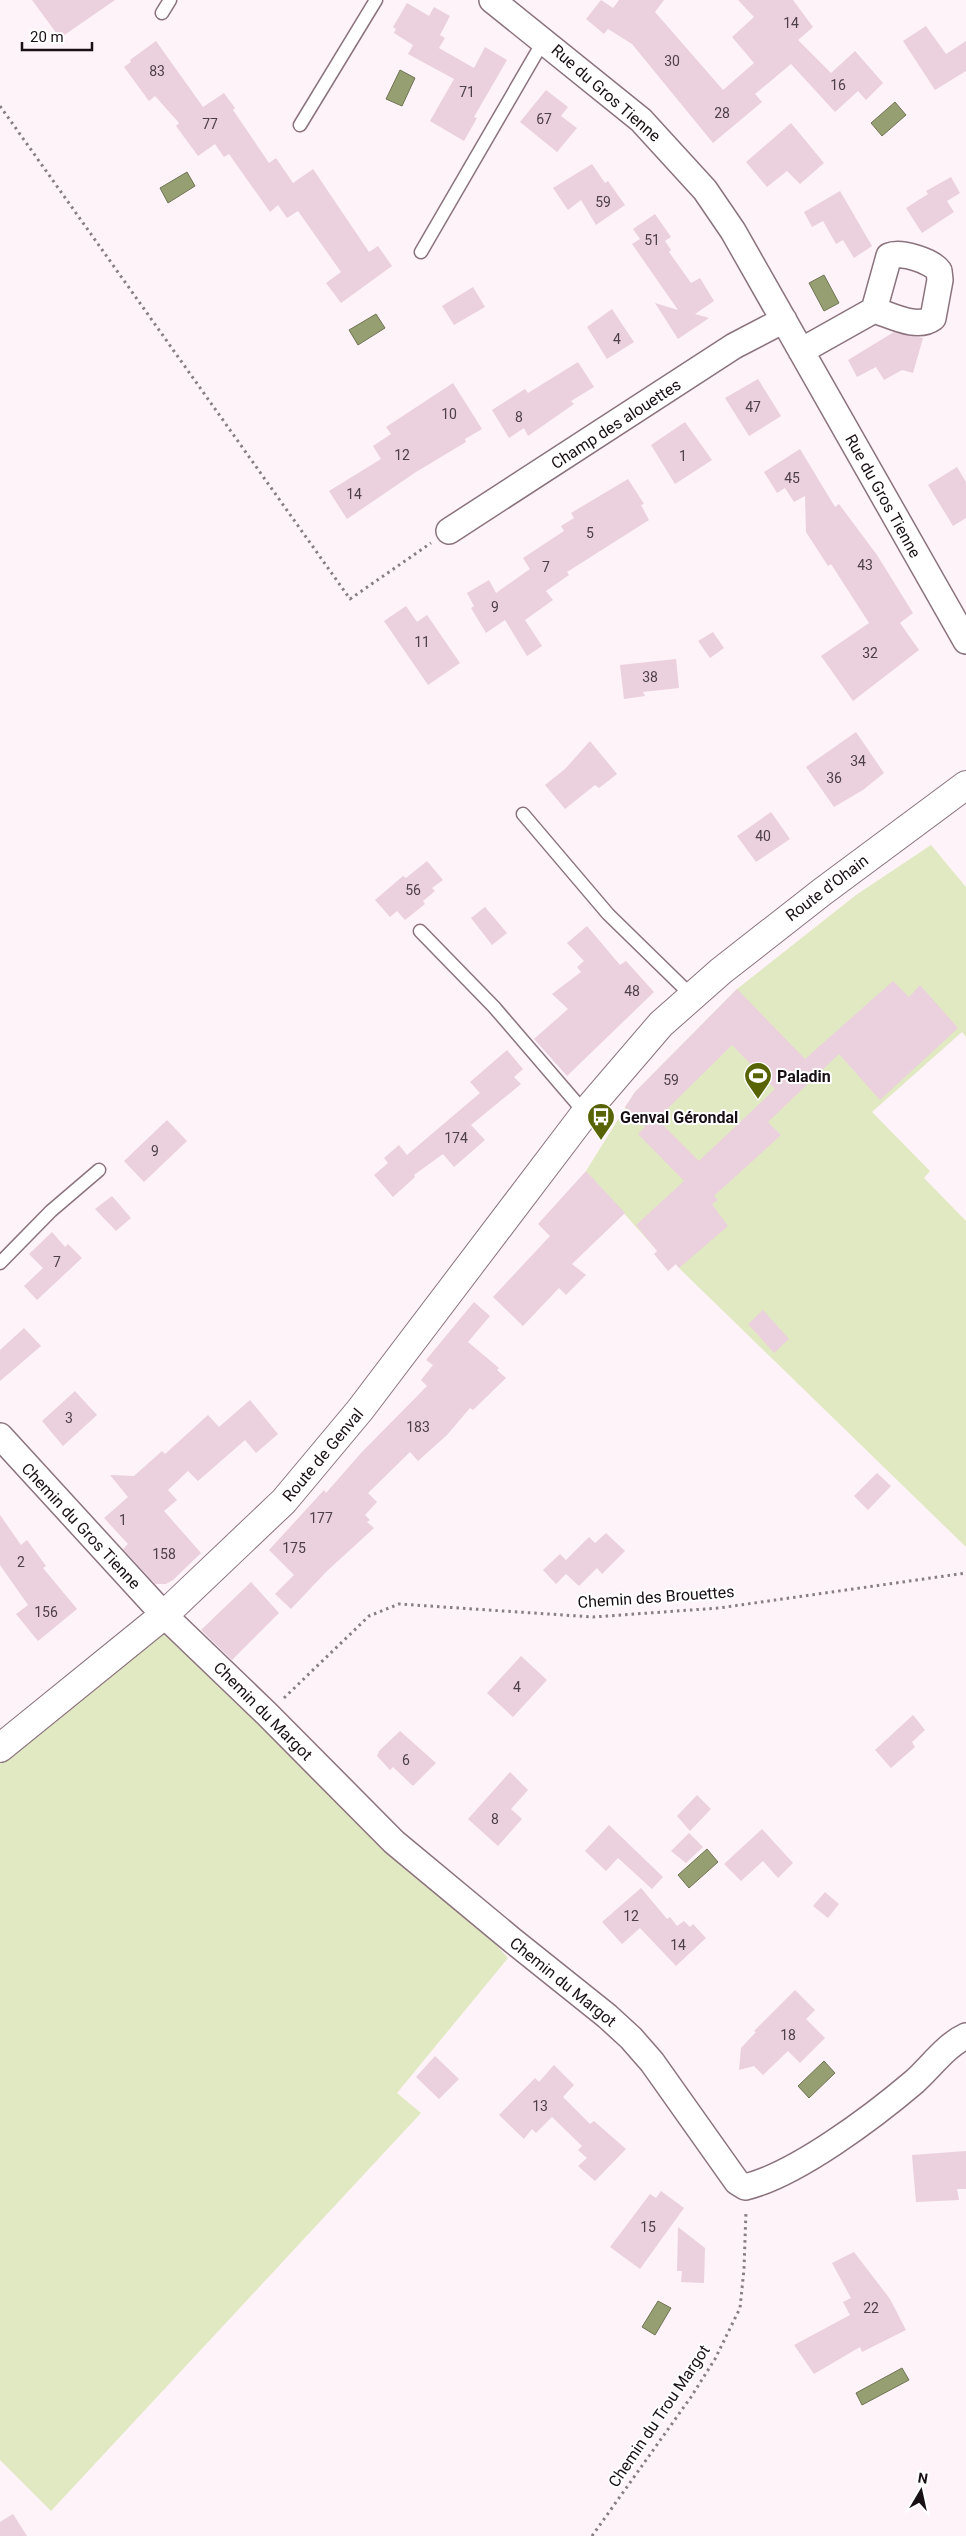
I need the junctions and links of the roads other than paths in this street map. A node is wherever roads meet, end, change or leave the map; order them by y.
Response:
1 (170, 0) edge
2 (376, 0) edge
3 (492, 0) edge
4 (162, 13) dead end
5 (544, 40) junction
6 (300, 125) dead end
7 (421, 252) dead end
8 (874, 310) dead end
9 (784, 320) junction
10 (801, 351) junction
11 (449, 531) road end
12 (966, 641) edge
13 (966, 785) edge
14 (523, 814) dead end
15 (420, 931) dead end
16 (692, 996) junction
17 (588, 1111) junction
18 (99, 1170) dead end
19 (0, 1263) edge
20 (0, 1436) edge
21 (164, 1615) junction
22 (0, 1748) edge
23 (965, 2037) edge

1 - 4 lane
2 - 6 lane
3 - 5 street, Rue du Gros Tienne
5 - 7 lane
5 - 9 street, Rue du Gros Tienne
8 - 10 street
9 - 10 street, Rue du Gros Tienne
9 - 11 street, Champ des alouettes
10 - 12 street, Rue du Gros Tienne
13 - 16 main road, Route d'Ohain
14 - 16 lane
15 - 17 lane
16 - 17 main road, Route d'Ohain
17 - 21 main road, Route de Genval
18 - 19 lane
20 - 21 street, Chemin du Gros Tienne
21 - 22 main road, Route de Genval
21 - 23 street, Chemin du Margot

